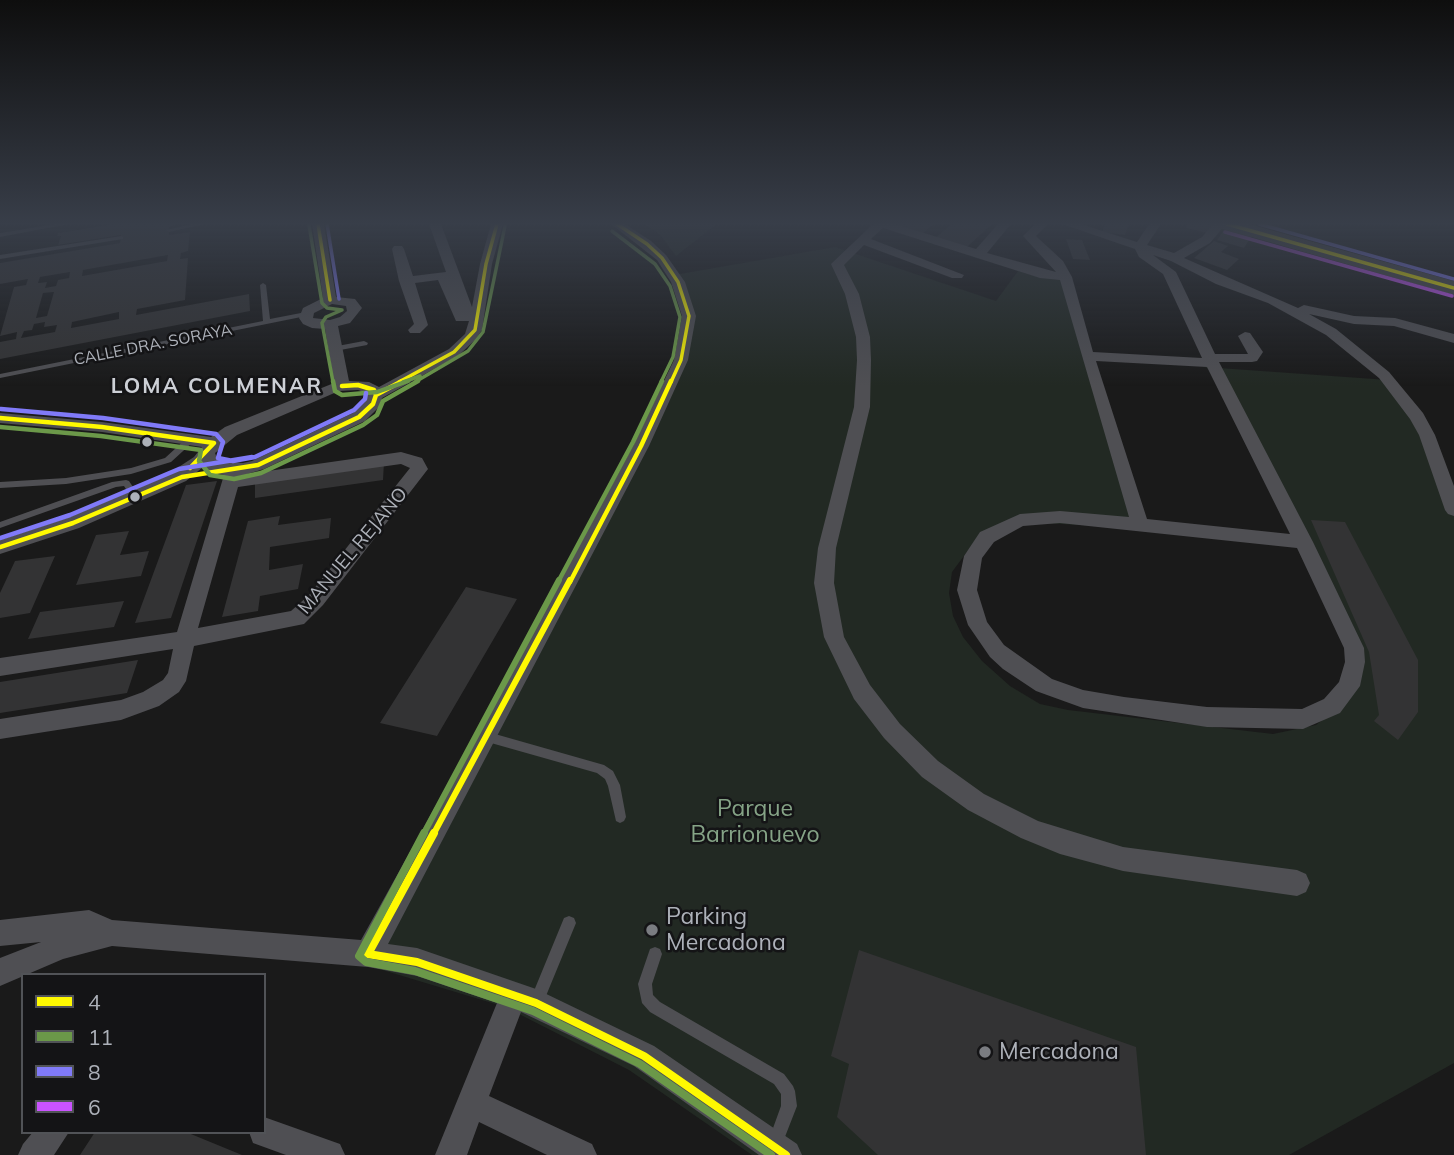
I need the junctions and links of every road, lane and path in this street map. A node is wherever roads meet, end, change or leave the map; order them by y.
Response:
1 (1065, 277) edge
2 (327, 278) edge
3 (406, 278) edge
4 (426, 278) edge
5 (444, 278) edge
6 (455, 278) edge
7 (484, 278) edge
8 (675, 278) edge
9 (844, 278) edge
10 (1172, 278) edge
11 (1215, 278) edge
12 (1418, 278) edge
13 (407, 281) junction
14 (262, 285) dead end
15 (1454, 288) edge
16 (330, 300) junction
17 (1273, 300) junction
18 (306, 314) junction
19 (267, 322) junction
20 (331, 324) junction
21 (415, 330) dead end
22 (1245, 336) dead end
23 (1454, 339) edge
24 (364, 343) dead end
25 (335, 349) junction
26 (454, 352) junction
27 (1087, 356) junction
28 (1211, 361) junction
29 (0, 376) edge
30 (350, 386) junction
31 (376, 395) junction
32 (0, 418) edge
33 (191, 439) junction
34 (210, 448) junction
35 (230, 474) junction
36 (169, 481) junction
37 (0, 485) edge
38 (134, 495) junction
39 (1454, 510) edge
40 (0, 525) edge
41 (1140, 525) junction
42 (1304, 542) junction
43 (0, 547) edge
44 (185, 639) junction
45 (0, 667) edge
46 (0, 729) edge
47 (488, 737) junction
48 (620, 817) dead end
49 (1297, 883) dead end
50 (569, 923) dead end
51 (0, 933) edge
52 (112, 933) junction
53 (368, 954) junction
54 (655, 954) dead end
55 (0, 972) edge
56 (525, 999) junction
57 (471, 1103) junction
58 (266, 1133) edge
59 (52, 1134) edge
60 (780, 1150) edge
61 (34, 1155) edge
62 (329, 1155) edge
63 (451, 1155) edge
64 (581, 1155) edge

1 - 27 street
2 - 16 street
3 - 13 street
4 - 13 street
5 - 6 street
7 - 26 street
8 - 47 street
9 - 49 street
10 - 28 street
11 - 17 street
12 - 15 main road
13 - 21 street
14 - 19 lane
16 - 18 street
16 - 20 street
17 - 23 street
17 - 39 street
18 - 19 lane, CALLE DRA. SORAYA
18 - 20 street
19 - 29 lane, CALLE DRA. SORAYA
20 - 25 street
22 - 28 street
24 - 25 lane
25 - 30 street
26 - 30 street
26 - 31 street
27 - 28 street
27 - 41 street
28 - 42 street
30 - 31 street
30 - 34 street
31 - 35 street
32 - 33 street
33 - 34 street
33 - 37 lane
34 - 35 street
34 - 36 street
35 - 36 street
35 - 44 street
35 - 44 street, MANUEL REJANO
36 - 38 street
38 - 40 lane
38 - 43 street
41 - 42 street
41 - 42 street
44 - 45 street
44 - 46 street
47 - 48 lane
47 - 53 street
50 - 56 lane
51 - 52 street
52 - 53 street
52 - 55 street
53 - 56 street
54 - 60 lane
56 - 57 street
56 - 60 street
57 - 63 street
57 - 64 street
58 - 62 street
59 - 61 street

